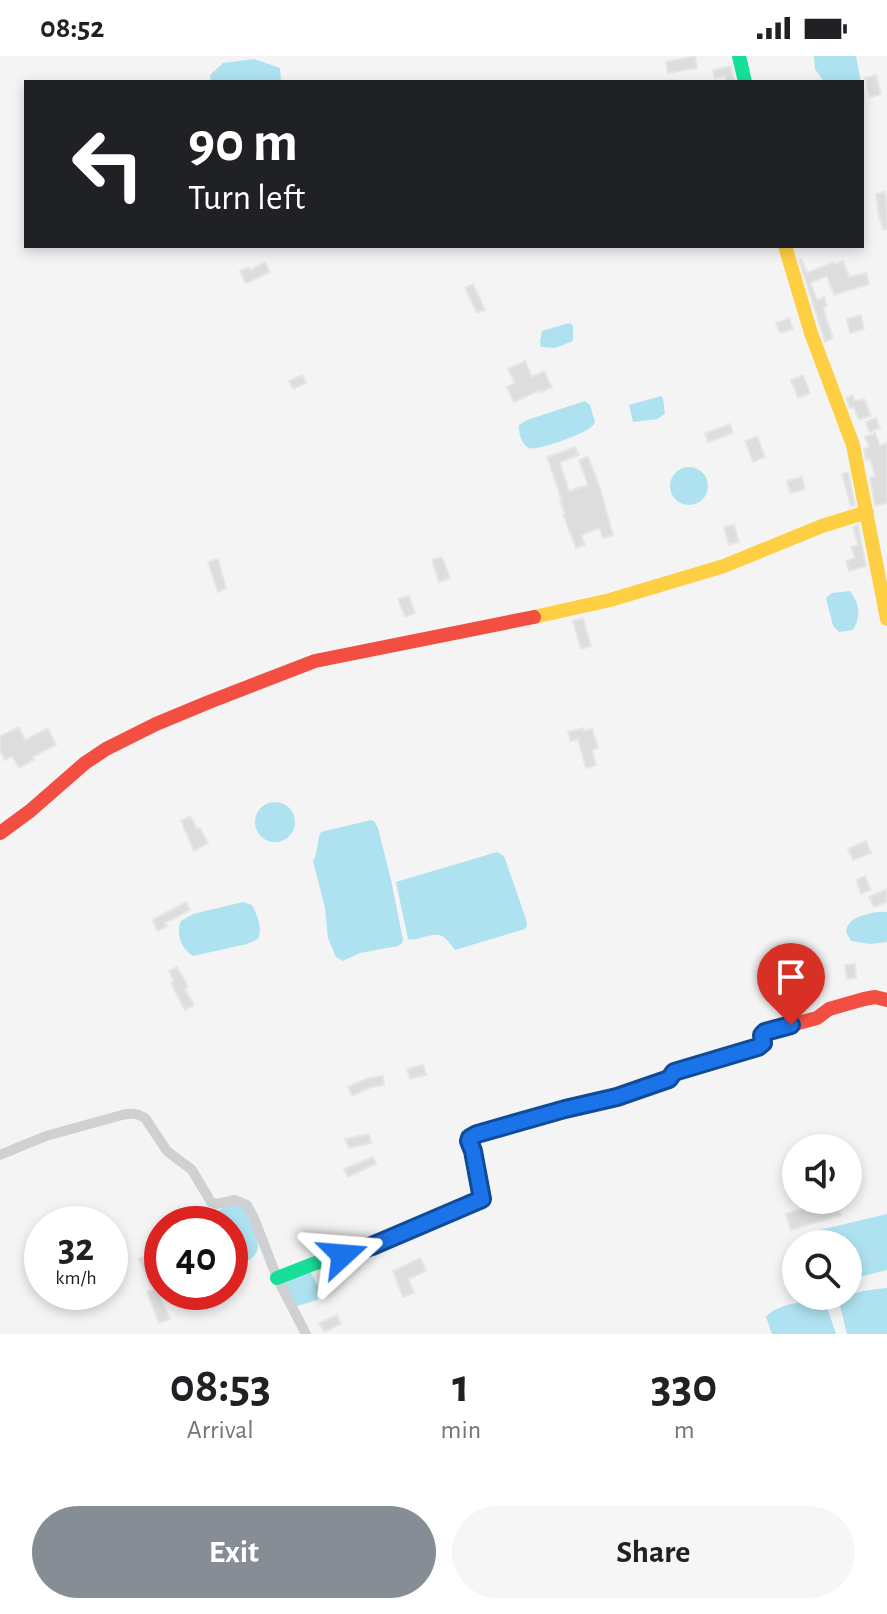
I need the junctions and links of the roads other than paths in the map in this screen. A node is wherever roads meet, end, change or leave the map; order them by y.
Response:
1 (739, 56) edge
2 (745, 80) edge
3 (786, 248) edge
4 (867, 512) junction
5 (887, 619) edge
6 (0, 833) edge
7 (887, 1000) edge
8 (0, 1155) edge
9 (277, 1278) junction
10 (306, 1334) edge

1 - 2 street
3 - 4 street
4 - 5 street
4 - 6 street
7 - 9 street
8 - 9 street
9 - 10 street

